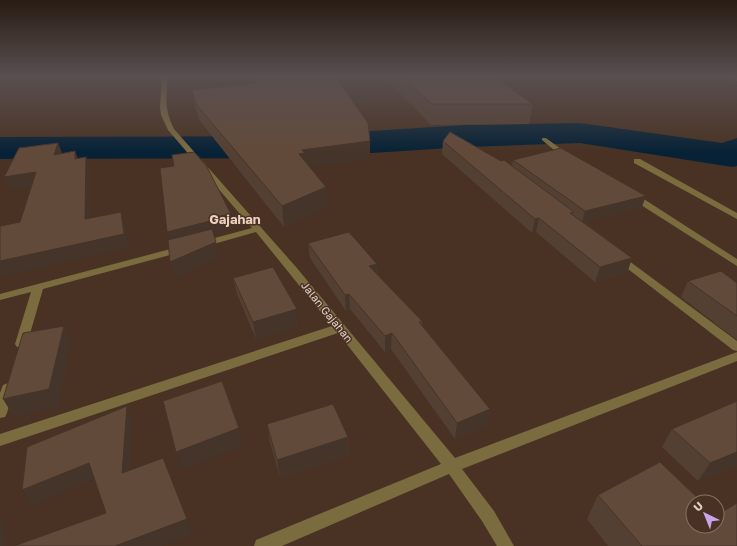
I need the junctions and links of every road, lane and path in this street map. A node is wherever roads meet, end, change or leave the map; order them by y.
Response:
1 (164, 101) edge
2 (544, 140) dead end
3 (573, 160) edge
4 (637, 161) dead end
5 (626, 193) edge
6 (737, 216) edge
7 (258, 229) junction
8 (611, 252) edge
9 (737, 263) edge
10 (38, 287) junction
11 (0, 297) edge
12 (340, 328) junction
13 (737, 347) edge
14 (18, 354) edge
15 (737, 356) edge
16 (11, 376) edge
17 (0, 413) edge
18 (0, 440) edge
19 (452, 466) junction
20 (262, 546) edge
21 (506, 546) edge

1 - 7 street, Jalan Gajahan
2 - 3 street
4 - 6 street
5 - 9 street
7 - 10 street
7 - 12 street, Jalan Gajahan
8 - 13 street
10 - 11 street
10 - 14 street
12 - 18 street
12 - 19 street, Jalan Gajahan
15 - 19 street
16 - 17 street
19 - 20 street
19 - 21 street, Jalan Gajahan

